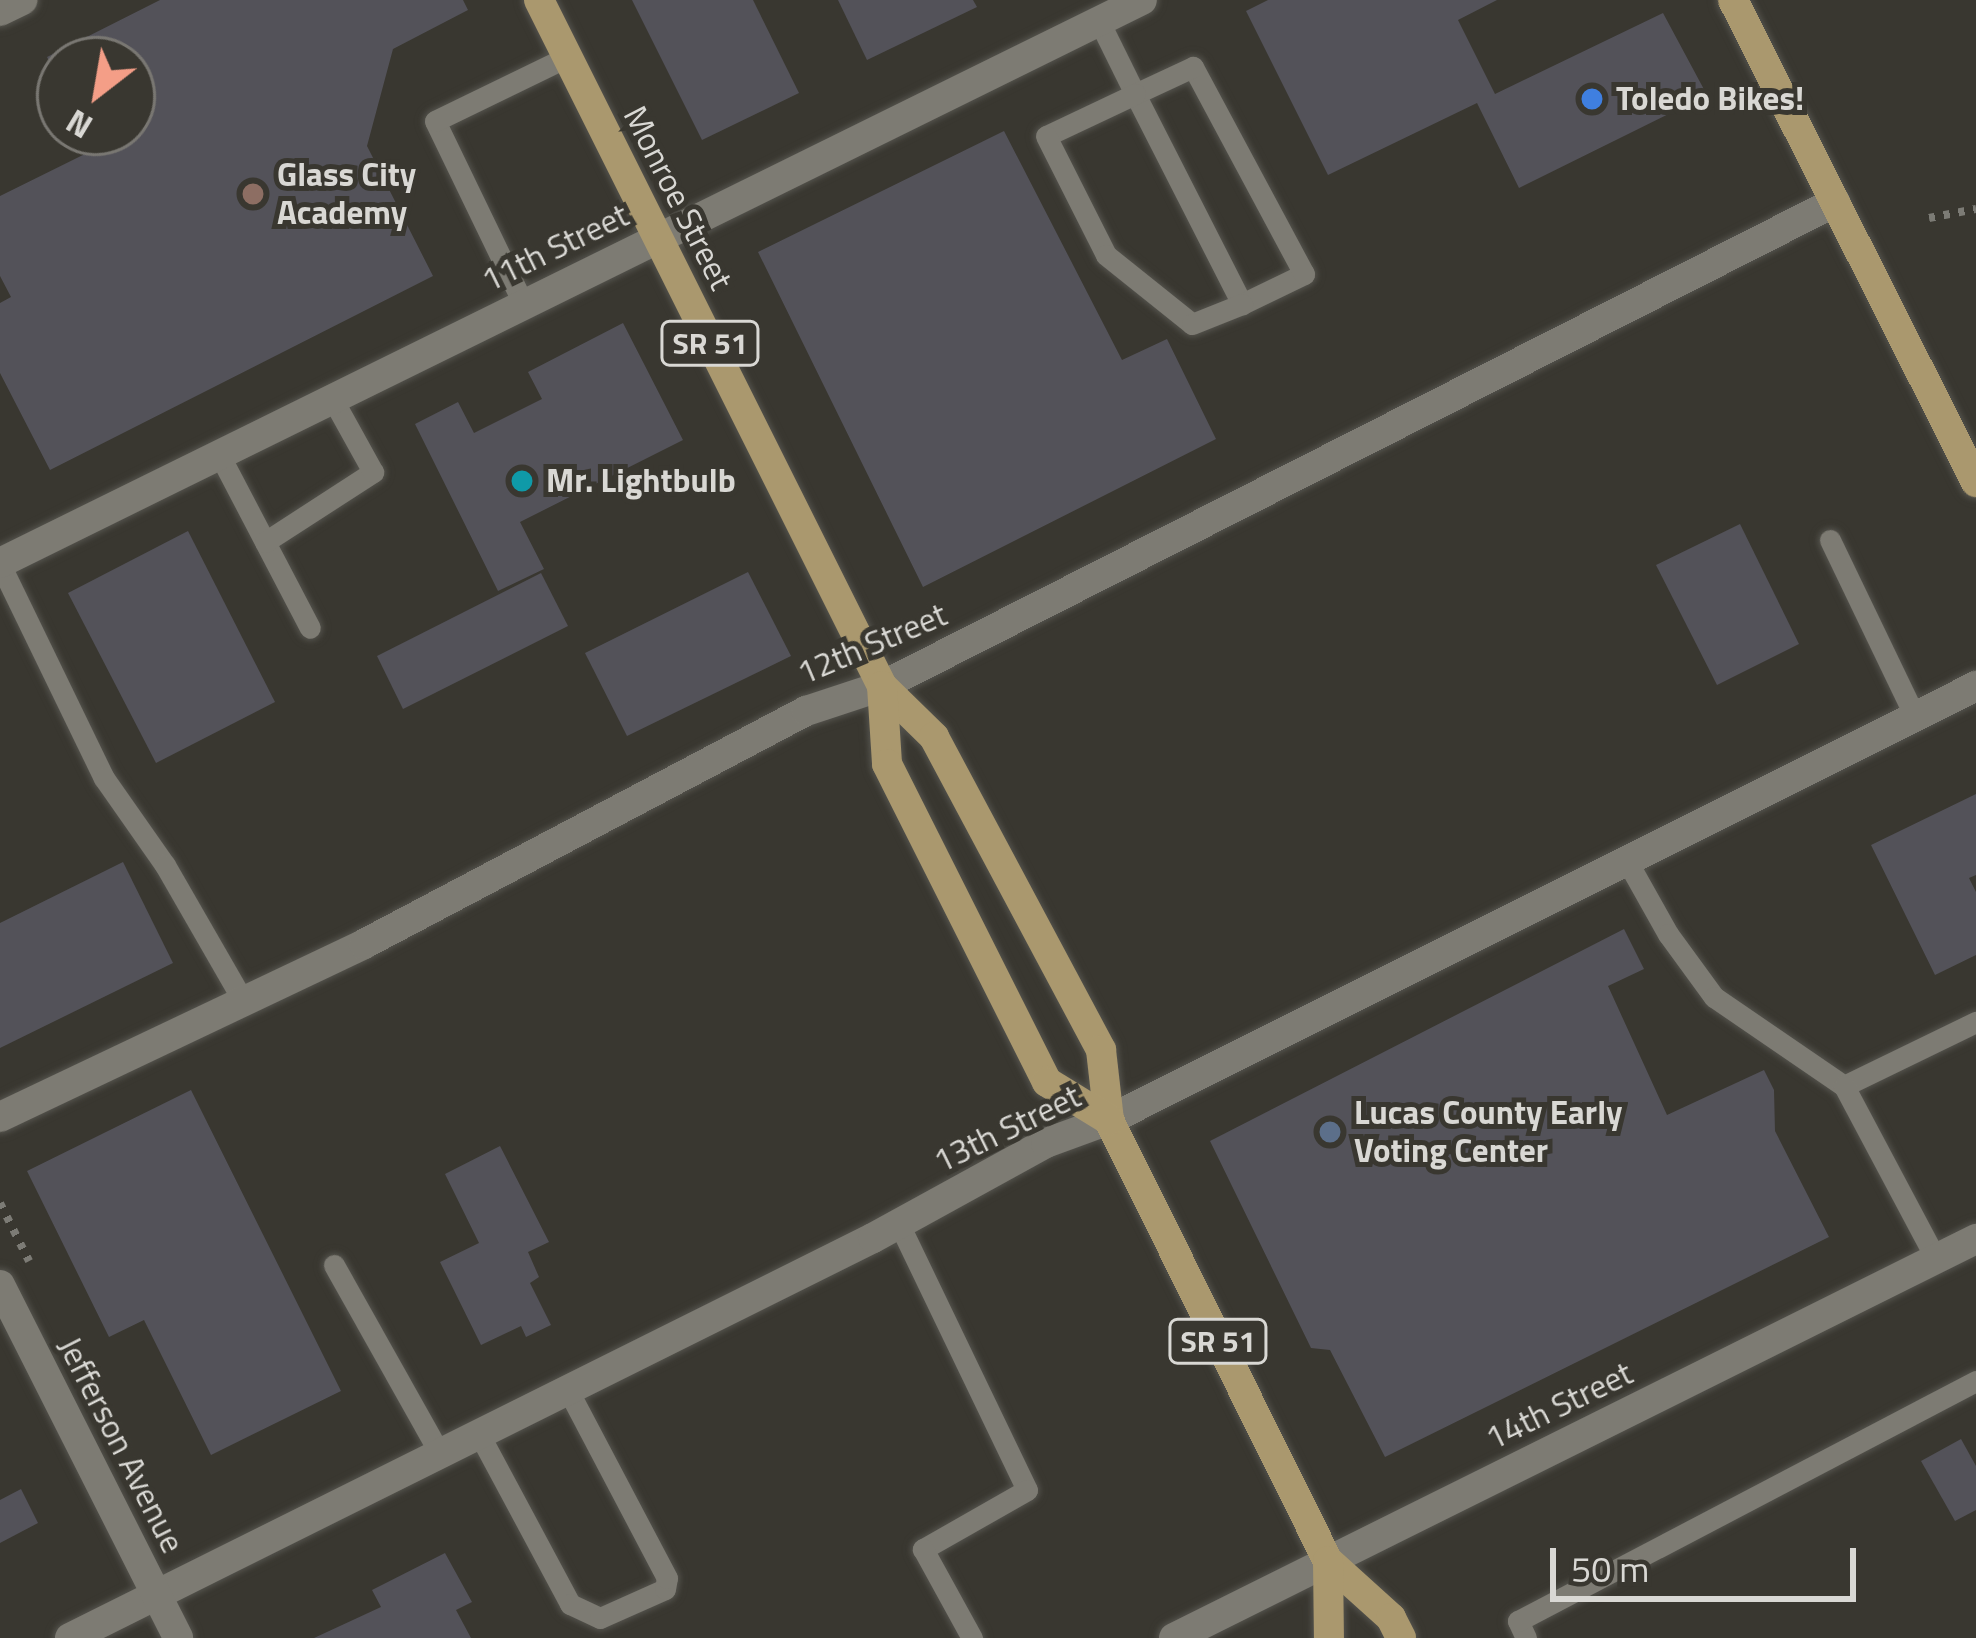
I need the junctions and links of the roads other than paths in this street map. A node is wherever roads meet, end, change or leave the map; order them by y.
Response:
1 (23, 0) edge
2 (538, 0) edge
3 (1142, 0) edge
4 (1733, 0) edge
5 (0, 11) edge
6 (1099, 21) junction
7 (567, 57) junction
8 (1135, 94) junction
9 (1835, 202) junction
10 (657, 238) junction
11 (523, 303) junction
12 (1242, 304) junction
13 (332, 398) junction
14 (219, 454) junction
15 (1976, 482) edge
16 (1830, 540) dead end
17 (265, 542) junction
18 (0, 564) edge
19 (310, 628) dead end
20 (882, 686) junction
21 (1976, 686) edge
22 (1915, 717) junction
23 (1627, 861) junction
24 (242, 999) junction
25 (1976, 1022) edge
26 (1844, 1085) junction
27 (0, 1117) edge
28 (1109, 1120) junction
29 (899, 1224) junction
30 (1976, 1239) edge
31 (1936, 1259) junction
32 (334, 1265) dead end
33 (0, 1285) edge
34 (1976, 1381) edge
35 (568, 1390) junction
36 (479, 1434) junction
37 (440, 1454) junction
38 (1328, 1562) junction
39 (156, 1595) junction
40 (70, 1638) edge
41 (178, 1638) edge
42 (972, 1638) edge
43 (1174, 1638) edge
44 (1329, 1638) edge
45 (1401, 1638) edge
46 (1526, 1638) edge

1 - 5 street
2 - 7 main road, Monroe Street / SR 51
3 - 6 street, 11th Street
4 - 9 main road
6 - 8 lane
6 - 10 street, 11th Street
7 - 10 main road, Monroe Street / SR 51
7 - 11 lane
8 - 12 lane
8 - 12 lane
8 - 12 lane
9 - 15 main road
9 - 20 street, 12th Street
10 - 11 street, 11th Street
10 - 20 main road, Monroe Street / SR 51
11 - 13 street, 11th Street
13 - 14 street, 11th Street
13 - 17 lane
14 - 17 lane
14 - 18 street, 11th Street
16 - 22 lane
17 - 19 lane
18 - 24 lane
20 - 24 street, 12th Street
20 - 28 main road, Monroe Street / SR 51
20 - 28 main road, Monroe Street / SR 51
21 - 22 street, 13th Street
22 - 23 street, 13th Street
23 - 26 lane
23 - 28 street, 13th Street
24 - 27 street, 12th Street
25 - 26 lane
26 - 31 lane
28 - 29 street, 13th Street
28 - 38 main road, Monroe Street / SR 51
29 - 35 street, 13th Street
29 - 42 lane
30 - 31 street, 14th Street
31 - 38 street, 14th Street
32 - 37 lane
33 - 39 street, Jefferson Avenue
34 - 46 lane
35 - 36 street, 13th Street
35 - 36 lane
36 - 37 street, 13th Street
37 - 39 street, 13th Street
38 - 43 street, 14th Street
38 - 44 main road, Monroe Street / SR 51
38 - 45 main road, Monroe Street / SR 51
39 - 40 street, 13th Street
39 - 41 street, Jefferson Avenue

